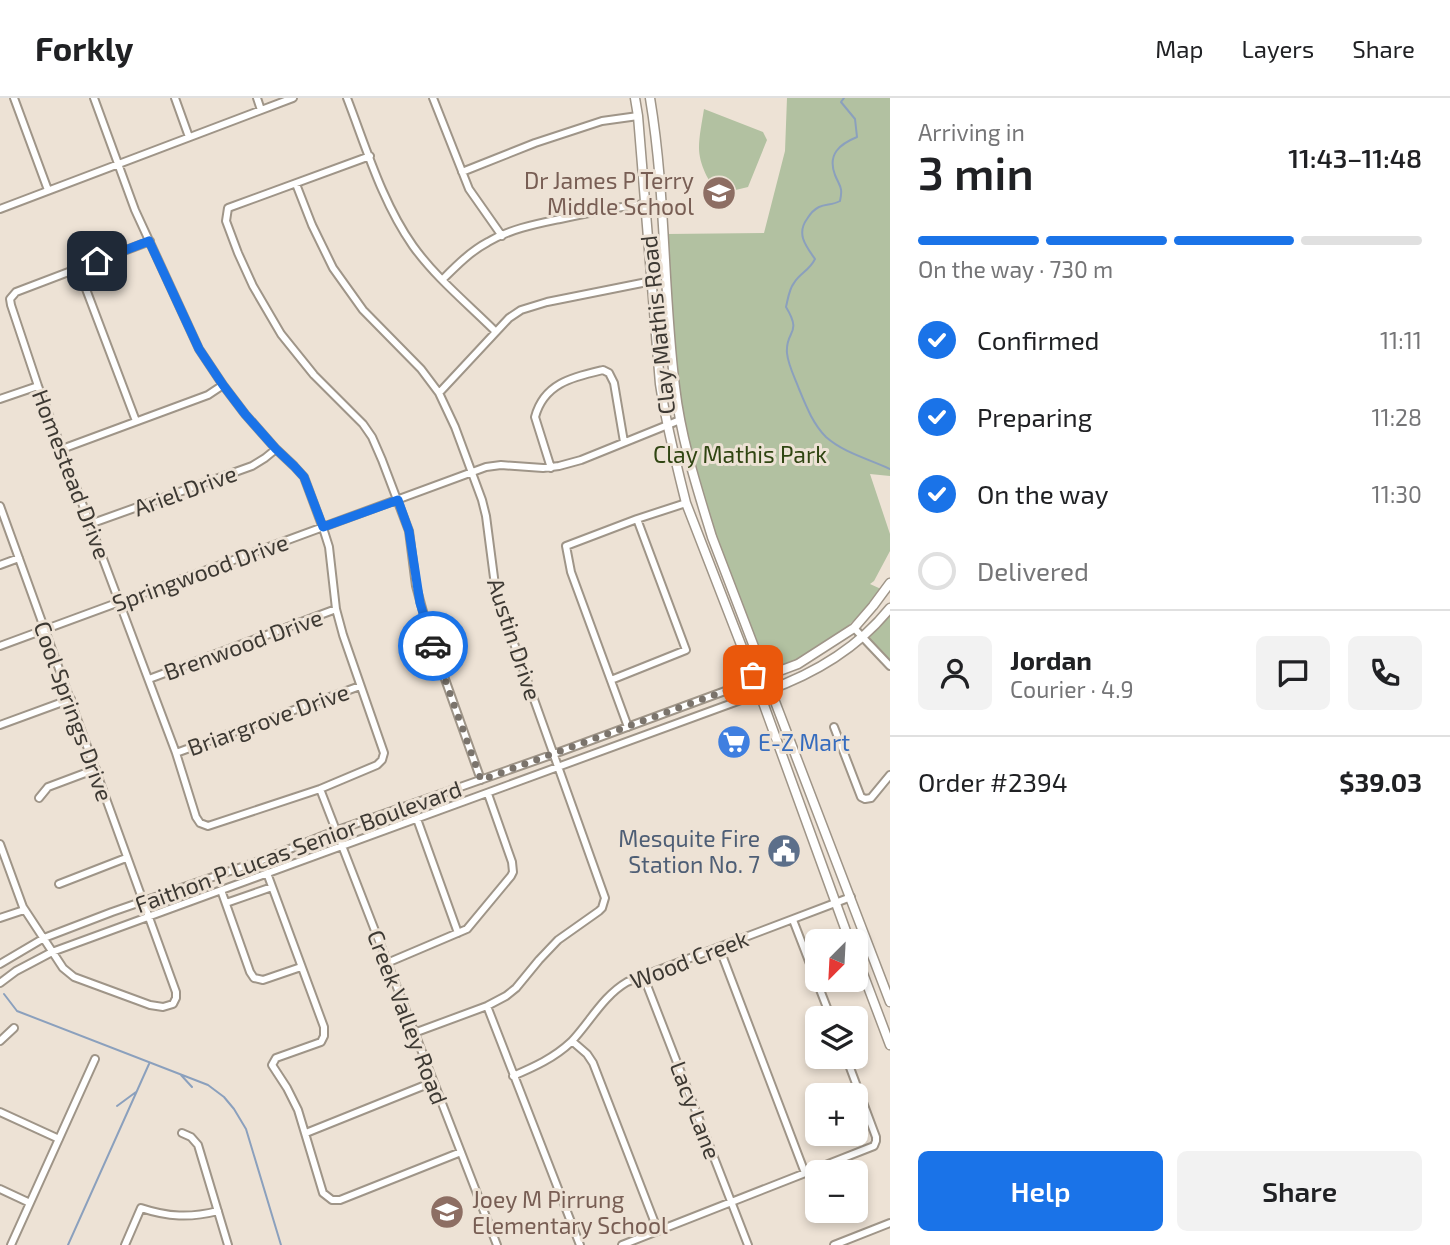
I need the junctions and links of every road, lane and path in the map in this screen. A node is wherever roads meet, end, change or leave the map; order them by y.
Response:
1 (14, 98) edge
2 (94, 98) edge
3 (175, 98) edge
4 (257, 98) edge
5 (293, 98) edge
6 (347, 98) edge
7 (434, 98) edge
8 (635, 98) edge
9 (649, 98) edge
10 (261, 110) junction
11 (638, 116) junction
12 (190, 137) junction
13 (370, 156) junction
14 (118, 164) junction
15 (462, 172) junction
16 (296, 184) junction
17 (48, 190) junction
18 (645, 204) junction
19 (0, 209) edge
20 (502, 236) junction
21 (149, 241) junction
22 (78, 268) junction
23 (443, 279) junction
24 (652, 281) junction
25 (496, 332) junction
26 (223, 385) junction
27 (38, 386) junction
28 (439, 394) junction
29 (0, 399) edge
30 (136, 421) junction
31 (680, 421) junction
32 (667, 425) junction
33 (624, 442) junction
34 (62, 449) junction
35 (276, 449) junction
36 (551, 468) junction
37 (472, 473) junction
38 (398, 500) junction
39 (686, 503) junction
40 (0, 506) edge
41 (637, 519) junction
42 (90, 524) junction
43 (323, 527) junction
44 (19, 558) junction
45 (0, 565) edge
46 (890, 583) edge
47 (119, 602) junction
48 (890, 608) edge
49 (336, 609) junction
50 (854, 628) junction
51 (45, 629) junction
52 (863, 637) junction
53 (0, 646) edge
54 (890, 666) edge
55 (766, 676) junction
56 (149, 679) junction
57 (611, 680) junction
58 (755, 680) junction
59 (360, 686) junction
60 (771, 689) junction
61 (760, 693) junction
62 (71, 699) junction
63 (648, 719) junction
64 (0, 725) edge
65 (628, 727) junction
66 (834, 727) dead end
67 (653, 732) junction
68 (176, 753) junction
69 (554, 754) junction
70 (558, 767) junction
71 (96, 769) junction
72 (802, 769) junction
73 (789, 774) junction
74 (890, 775) edge
75 (481, 780) junction
76 (320, 789) junction
77 (488, 794) junction
78 (39, 798) dead end
79 (416, 819) junction
80 (823, 825) junction
81 (335, 831) junction
82 (810, 831) junction
83 (0, 844) edge
84 (341, 845) junction
85 (127, 859) junction
86 (267, 873) junction
87 (59, 884) dead end
88 (272, 887) junction
89 (221, 890) junction
90 (851, 897) junction
91 (143, 902) junction
92 (836, 903) junction
93 (226, 904) junction
94 (24, 911) junction
95 (149, 916) junction
96 (0, 918) edge
97 (793, 920) junction
98 (845, 929) edge
99 (458, 933) junction
100 (44, 938) junction
101 (719, 947) junction
102 (52, 952) junction
103 (387, 963) junction
104 (0, 964) edge
105 (302, 967) junction
106 (879, 973) junction
107 (643, 975) junction
108 (868, 977) edge
109 (0, 983) edge
110 (868, 988) edge
111 (890, 1002) edge
112 (487, 1006) junction
113 (826, 1006) edge
114 (14, 1028) dead end
115 (414, 1032) junction
116 (0, 1041) edge
117 (572, 1041) junction
118 (890, 1045) edge
119 (95, 1059) dead end
120 (850, 1069) edge
121 (513, 1076) junction
122 (433, 1082) junction
123 (0, 1112) edge
124 (183, 1133) dead end
125 (306, 1133) junction
126 (59, 1139) junction
127 (461, 1152) junction
128 (840, 1160) edge
129 (805, 1170) edge
130 (805, 1173) edge
131 (0, 1189) edge
132 (732, 1202) junction
133 (30, 1203) junction
134 (218, 1211) junction
135 (890, 1223) edge
136 (658, 1231) junction
137 (11, 1245) edge
138 (125, 1245) edge
139 (228, 1245) edge
140 (497, 1245) edge
141 (580, 1245) edge
142 (622, 1245) edge
143 (748, 1245) edge
144 (834, 1245) edge

1 - 17 street
2 - 14 street
3 - 12 street
4 - 10 street
5 - 10 street
6 - 13 street
7 - 15 street
8 - 11 main road, Clay Mathis Road
9 - 31 main road, Clay Mathis Road
10 - 12 street
11 - 15 street
11 - 18 main road, Clay Mathis Road
12 - 14 street
13 - 16 street
13 - 23 street
14 - 17 street
14 - 21 street
15 - 20 street
16 - 28 street, Austin Drive
16 - 38 street
17 - 19 street
18 - 20 street
18 - 24 main road, Clay Mathis Road
20 - 23 street
21 - 22 street, Homestead Drive
21 - 26 street
22 - 27 street, Homestead Drive
22 - 30 street
23 - 25 street
24 - 25 street
24 - 32 main road, Clay Mathis Road
25 - 28 street
26 - 30 street
26 - 35 street
27 - 29 street
27 - 34 street, Homestead Drive
28 - 37 street, Austin Drive
30 - 34 street
31 - 32 street, Springwood Drive
31 - 55 main road, Clay Mathis Road
32 - 33 street, Springwood Drive
32 - 39 main road, Clay Mathis Road
33 - 36 street, Springwood Drive
33 - 36 street
34 - 42 street, Homestead Drive
35 - 42 street, Ariel Drive
35 - 43 street
36 - 37 street, Springwood Drive
37 - 38 street, Springwood Drive
37 - 69 street, Austin Drive
38 - 43 street, Springwood Drive
38 - 75 street
39 - 41 street
39 - 58 main road, Clay Mathis Road
40 - 44 street, Cool Springs Drive
41 - 57 street
41 - 57 street
42 - 47 street, Homestead Drive
43 - 47 street, Springwood Drive
43 - 49 street
44 - 45 street
44 - 51 street, Cool Springs Drive
46 - 50 main road, Faithon P Lucas Senior Boulevard
47 - 51 street, Springwood Drive
47 - 56 street, Homestead Drive
48 - 52 main road, Faithon P Lucas Senior Boulevard
49 - 56 street, Brenwood Drive
49 - 59 street
50 - 52 street
50 - 55 main road, Faithon P Lucas Senior Boulevard
51 - 53 street, Springwood Drive
51 - 62 street, Cool Springs Drive
52 - 54 street
52 - 60 main road, Faithon P Lucas Senior Boulevard
55 - 58 main road, Faithon P Lucas Senior Boulevard
55 - 60 main road, Clay Mathis Road
56 - 68 street, Homestead Drive
57 - 65 street
58 - 61 main road, Clay Mathis Road
58 - 63 street, Faithon P Lucas Senior Boulevard
59 - 68 street, Briargrove Drive
59 - 76 street
60 - 61 main road, Faithon P Lucas Senior Boulevard
60 - 72 main road, Clay Mathis Road
61 - 67 street, Faithon P Lucas Senior Boulevard
61 - 73 main road, Clay Mathis Road
62 - 64 street
62 - 71 street, Cool Springs Drive
63 - 65 street, Faithon P Lucas Senior Boulevard
63 - 67 street
65 - 69 street, Faithon P Lucas Senior Boulevard
66 - 74 street
67 - 70 street, Faithon P Lucas Senior Boulevard
68 - 76 street, Homestead Drive
69 - 70 street, Austin Drive
69 - 75 street, Faithon P Lucas Senior Boulevard
70 - 77 street, Faithon P Lucas Senior Boulevard
70 - 112 street, Austin Drive
71 - 78 street
71 - 85 street, Cool Springs Drive
72 - 73 main road
72 - 80 main road, Clay Mathis Road
73 - 82 main road, Clay Mathis Road
75 - 81 street, Faithon P Lucas Senior Boulevard
76 - 81 street, Creek Valley Road
77 - 79 street, Faithon P Lucas Senior Boulevard
77 - 99 street
79 - 84 street, Faithon P Lucas Senior Boulevard
79 - 99 street
80 - 82 main road
80 - 90 main road, Clay Mathis Road
81 - 84 street, Creek Valley Road
81 - 91 street, Faithon P Lucas Senior Boulevard
82 - 92 main road, Clay Mathis Road
83 - 94 street
84 - 86 street, Faithon P Lucas Senior Boulevard
84 - 103 street, Creek Valley Road
85 - 87 street
85 - 91 street, Cool Springs Drive
86 - 88 street
86 - 89 street, Faithon P Lucas Senior Boulevard
88 - 93 street
88 - 105 street
89 - 93 street
89 - 95 street, Faithon P Lucas Senior Boulevard
90 - 92 street, Wood Creek
90 - 106 main road, Clay Mathis Road
91 - 95 street, Cool Springs Drive
91 - 100 street, Faithon P Lucas Senior Boulevard
92 - 97 street, Wood Creek
92 - 98 main road, Clay Mathis Road
93 - 105 street
94 - 96 street
94 - 100 street
95 - 102 street, Faithon P Lucas Senior Boulevard
95 - 102 street, Cool Springs Drive
97 - 101 street, Wood Creek
97 - 113 street
99 - 103 street
100 - 102 street
100 - 104 street, Faithon P Lucas Senior Boulevard
101 - 107 street, Wood Creek
101 - 129 street
102 - 109 street, Faithon P Lucas Senior Boulevard
103 - 115 street, Creek Valley Road
105 - 125 street
106 - 108 main road
106 - 111 main road, Clay Mathis Road
107 - 117 street, Wood Creek
107 - 132 street, Lacy Lane
110 - 118 main road
112 - 115 street, Austin Drive
112 - 121 street
114 - 116 street
115 - 122 street, Creek Valley Road
117 - 121 street, Wood Creek
117 - 136 street
119 - 126 street
120 - 128 street
121 - 141 street
122 - 125 street
122 - 127 street, Creek Valley Road
123 - 126 street
124 - 134 street
125 - 127 street
126 - 133 street
127 - 140 street, Creek Valley Road
130 - 132 street
131 - 133 street
132 - 136 street
132 - 143 street, Lacy Lane
133 - 137 street
134 - 138 street
134 - 139 street
135 - 144 street
136 - 142 street

